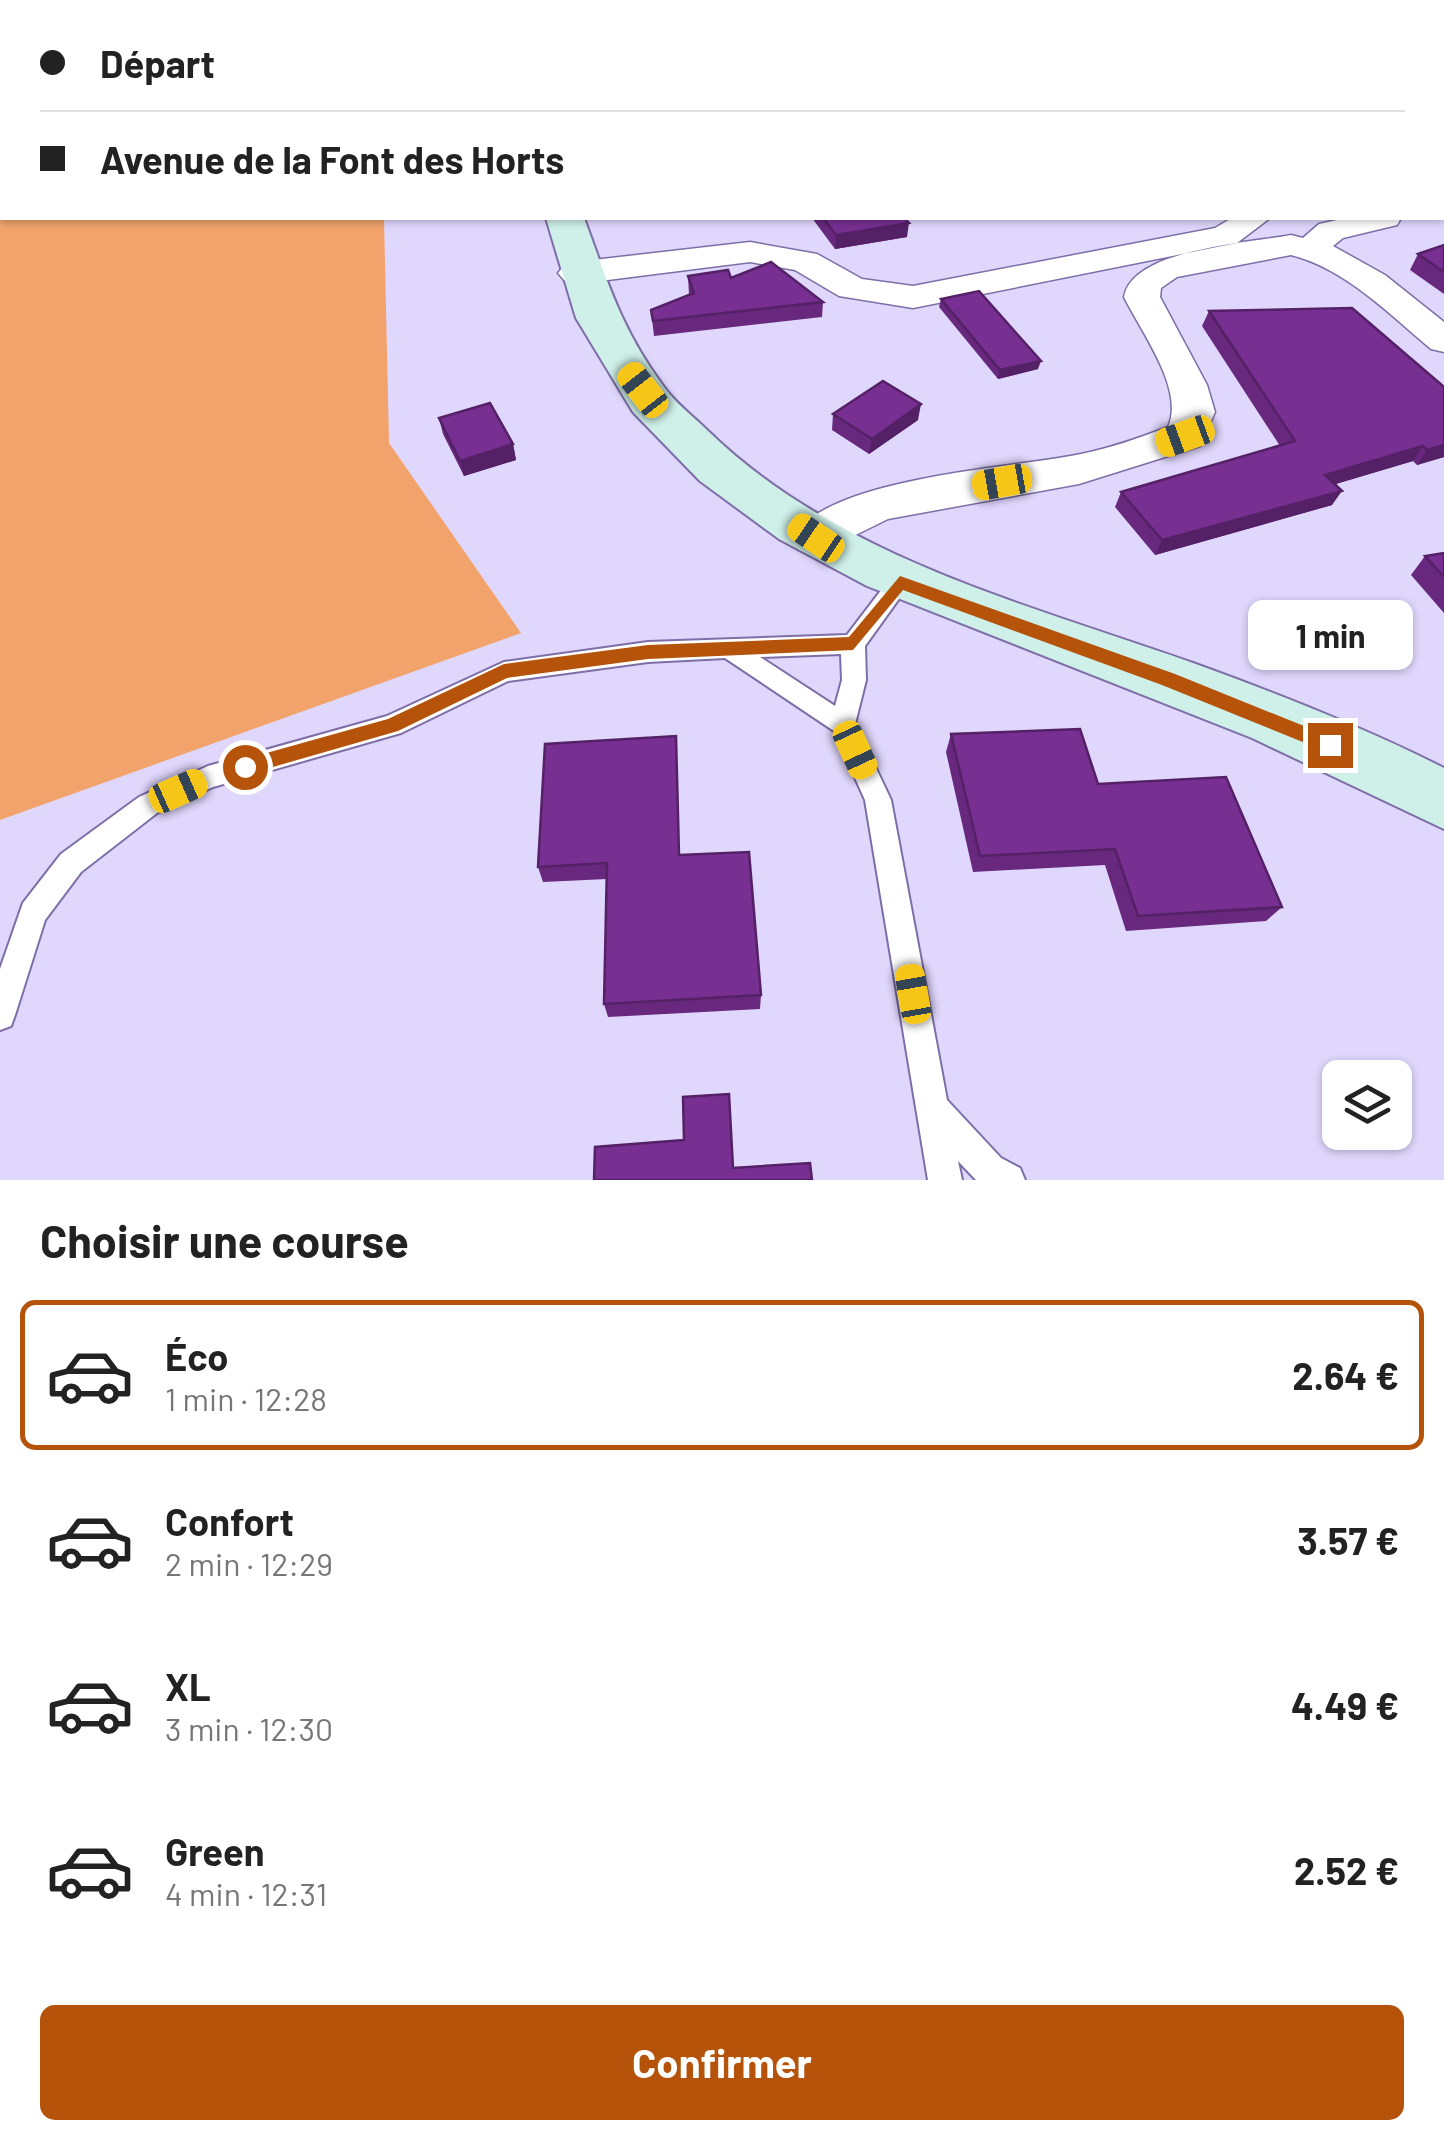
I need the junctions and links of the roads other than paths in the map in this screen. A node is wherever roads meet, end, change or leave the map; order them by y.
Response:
1 (565, 220) edge
2 (1251, 220) edge
3 (1377, 220) edge
4 (1310, 248) junction
5 (576, 273) junction
6 (1444, 341) edge
7 (816, 538) junction
8 (900, 582) junction
9 (853, 644) junction
10 (729, 648) junction
11 (844, 724) junction
12 (1444, 800) edge
13 (0, 1015) edge
14 (934, 1110) junction
15 (945, 1180) edge
16 (1008, 1180) edge

1 - 5 main road
2 - 5 street
3 - 4 street
4 - 6 street
4 - 7 street
5 - 7 main road
7 - 8 main road
8 - 9 lane
8 - 12 main road
9 - 10 lane
9 - 11 lane
10 - 11 lane
10 - 13 lane
11 - 14 lane
14 - 15 lane
14 - 16 lane

